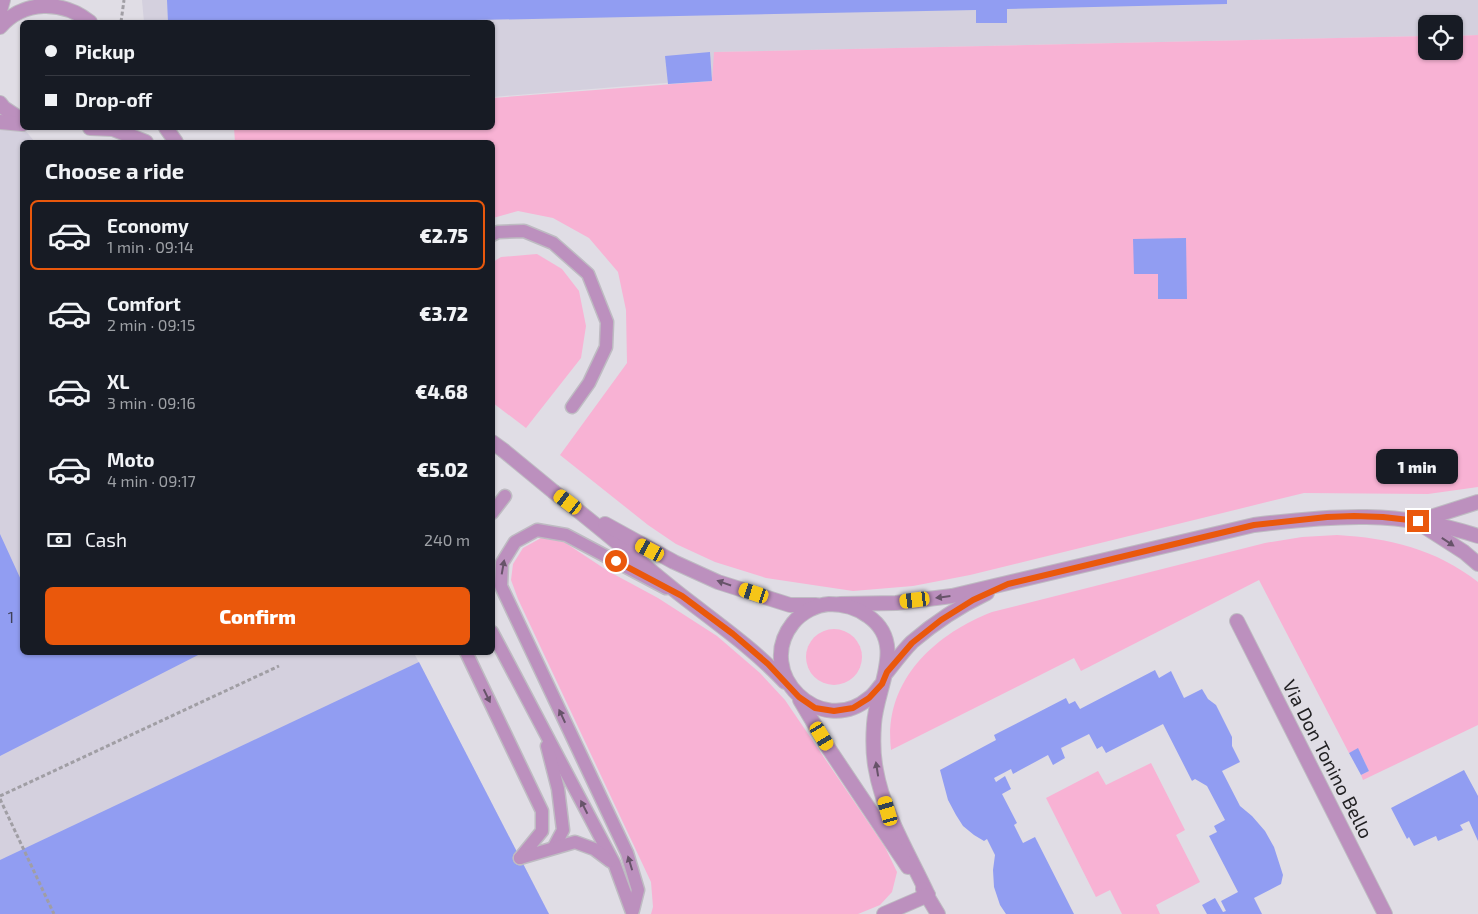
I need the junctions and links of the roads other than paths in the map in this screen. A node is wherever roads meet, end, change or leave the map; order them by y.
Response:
1 (3, 0) edge
2 (77, 0) edge
3 (0, 11) edge
4 (87, 20) edge
5 (89, 20) edge
6 (0, 27) edge
7 (0, 103) edge
8 (20, 120) edge
9 (0, 122) edge
10 (20, 122) edge
11 (116, 130) edge
12 (141, 140) edge
13 (495, 234) edge
14 (572, 407) dead end
15 (498, 446) edge
16 (505, 496) dead end
17 (568, 502) junction
18 (1478, 502) edge
19 (495, 509) edge
20 (1418, 521) junction
21 (1478, 536) edge
22 (1478, 564) edge
23 (1008, 584) junction
24 (682, 596) junction
25 (840, 604) junction
26 (822, 605) junction
27 (1237, 621) dead end
28 (495, 638) edge
29 (467, 655) edge
30 (884, 678) junction
31 (794, 692) junction
32 (542, 724) junction
33 (554, 847) junction
34 (614, 863) junction
35 (928, 895) junction
36 (632, 912) edge
37 (884, 914) edge
38 (938, 914) edge
39 (1385, 914) edge

1 - 3 street
2 - 5 street
4 - 6 street
7 - 8 street
9 - 10 street
11 - 12 street
13 - 14 lane
15 - 17 street, bridge
16 - 19 lane
17 - 24 street
26 -> 17 street
18 - 20 street
20 - 21 street
20 -> 22 street
20 - 23 street
23 -> 25 street
23 - 30 street
24 - 31 street
36 -> 24 lane
25 - 26 street
25 - 30 street
26 - 31 street
27 - 39 street, Via Don Tonino Bello
28 - 32 lane
29 -> 33 lane
30 - 31 street
35 -> 30 street
31 - 35 street
32 - 33 lane
34 -> 32 lane
33 - 34 lane
34 - 36 lane
35 - 37 street
35 - 38 street

